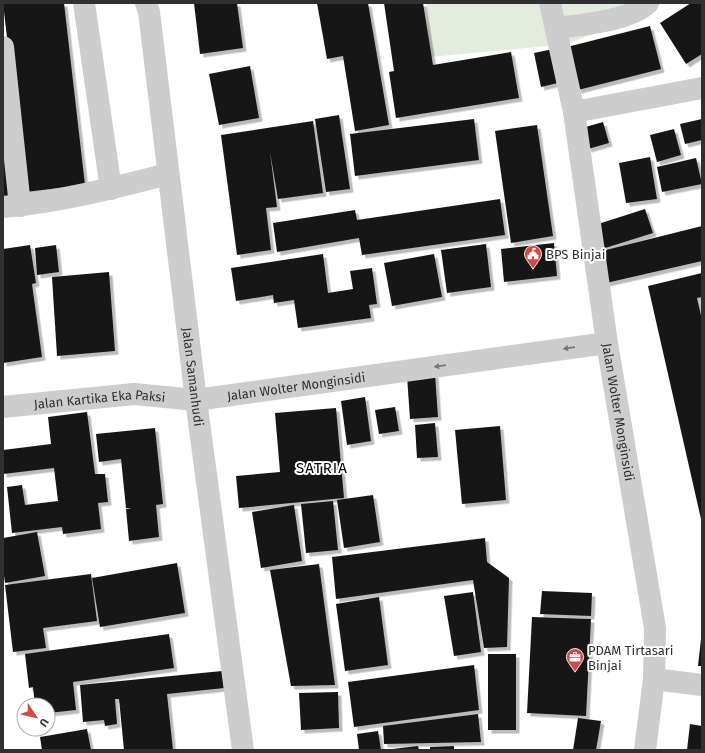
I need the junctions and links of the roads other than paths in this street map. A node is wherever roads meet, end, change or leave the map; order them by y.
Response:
1 (84, 3) edge
2 (146, 3) edge
3 (550, 3) edge
4 (648, 3) edge
5 (556, 28) junction
6 (3, 47) edge
7 (702, 88) edge
8 (574, 112) junction
9 (168, 174) junction
10 (111, 189) junction
11 (12, 207) edge
12 (607, 343) junction
13 (196, 400) junction
14 (3, 407) edge
15 (654, 679) junction
16 (702, 684) edge
17 (242, 750) edge
18 (645, 750) edge

1 - 10 street
2 - 9 street, Jalan Samanhudi
3 - 5 street
4 - 5 street
5 - 8 street
6 - 11 street
7 - 8 street
8 - 12 street
9 - 10 street
9 - 13 street, Jalan Samanhudi
10 - 11 street
12 -> 13 street, Jalan Wolter Monginsidi
12 - 15 street, Jalan Wolter Monginsidi
13 - 14 street, Jalan Kartika Eka Paksi
13 - 17 street, Jalan Samanhudi
15 - 16 street
15 - 18 street, Jalan Wolter Monginsidi

